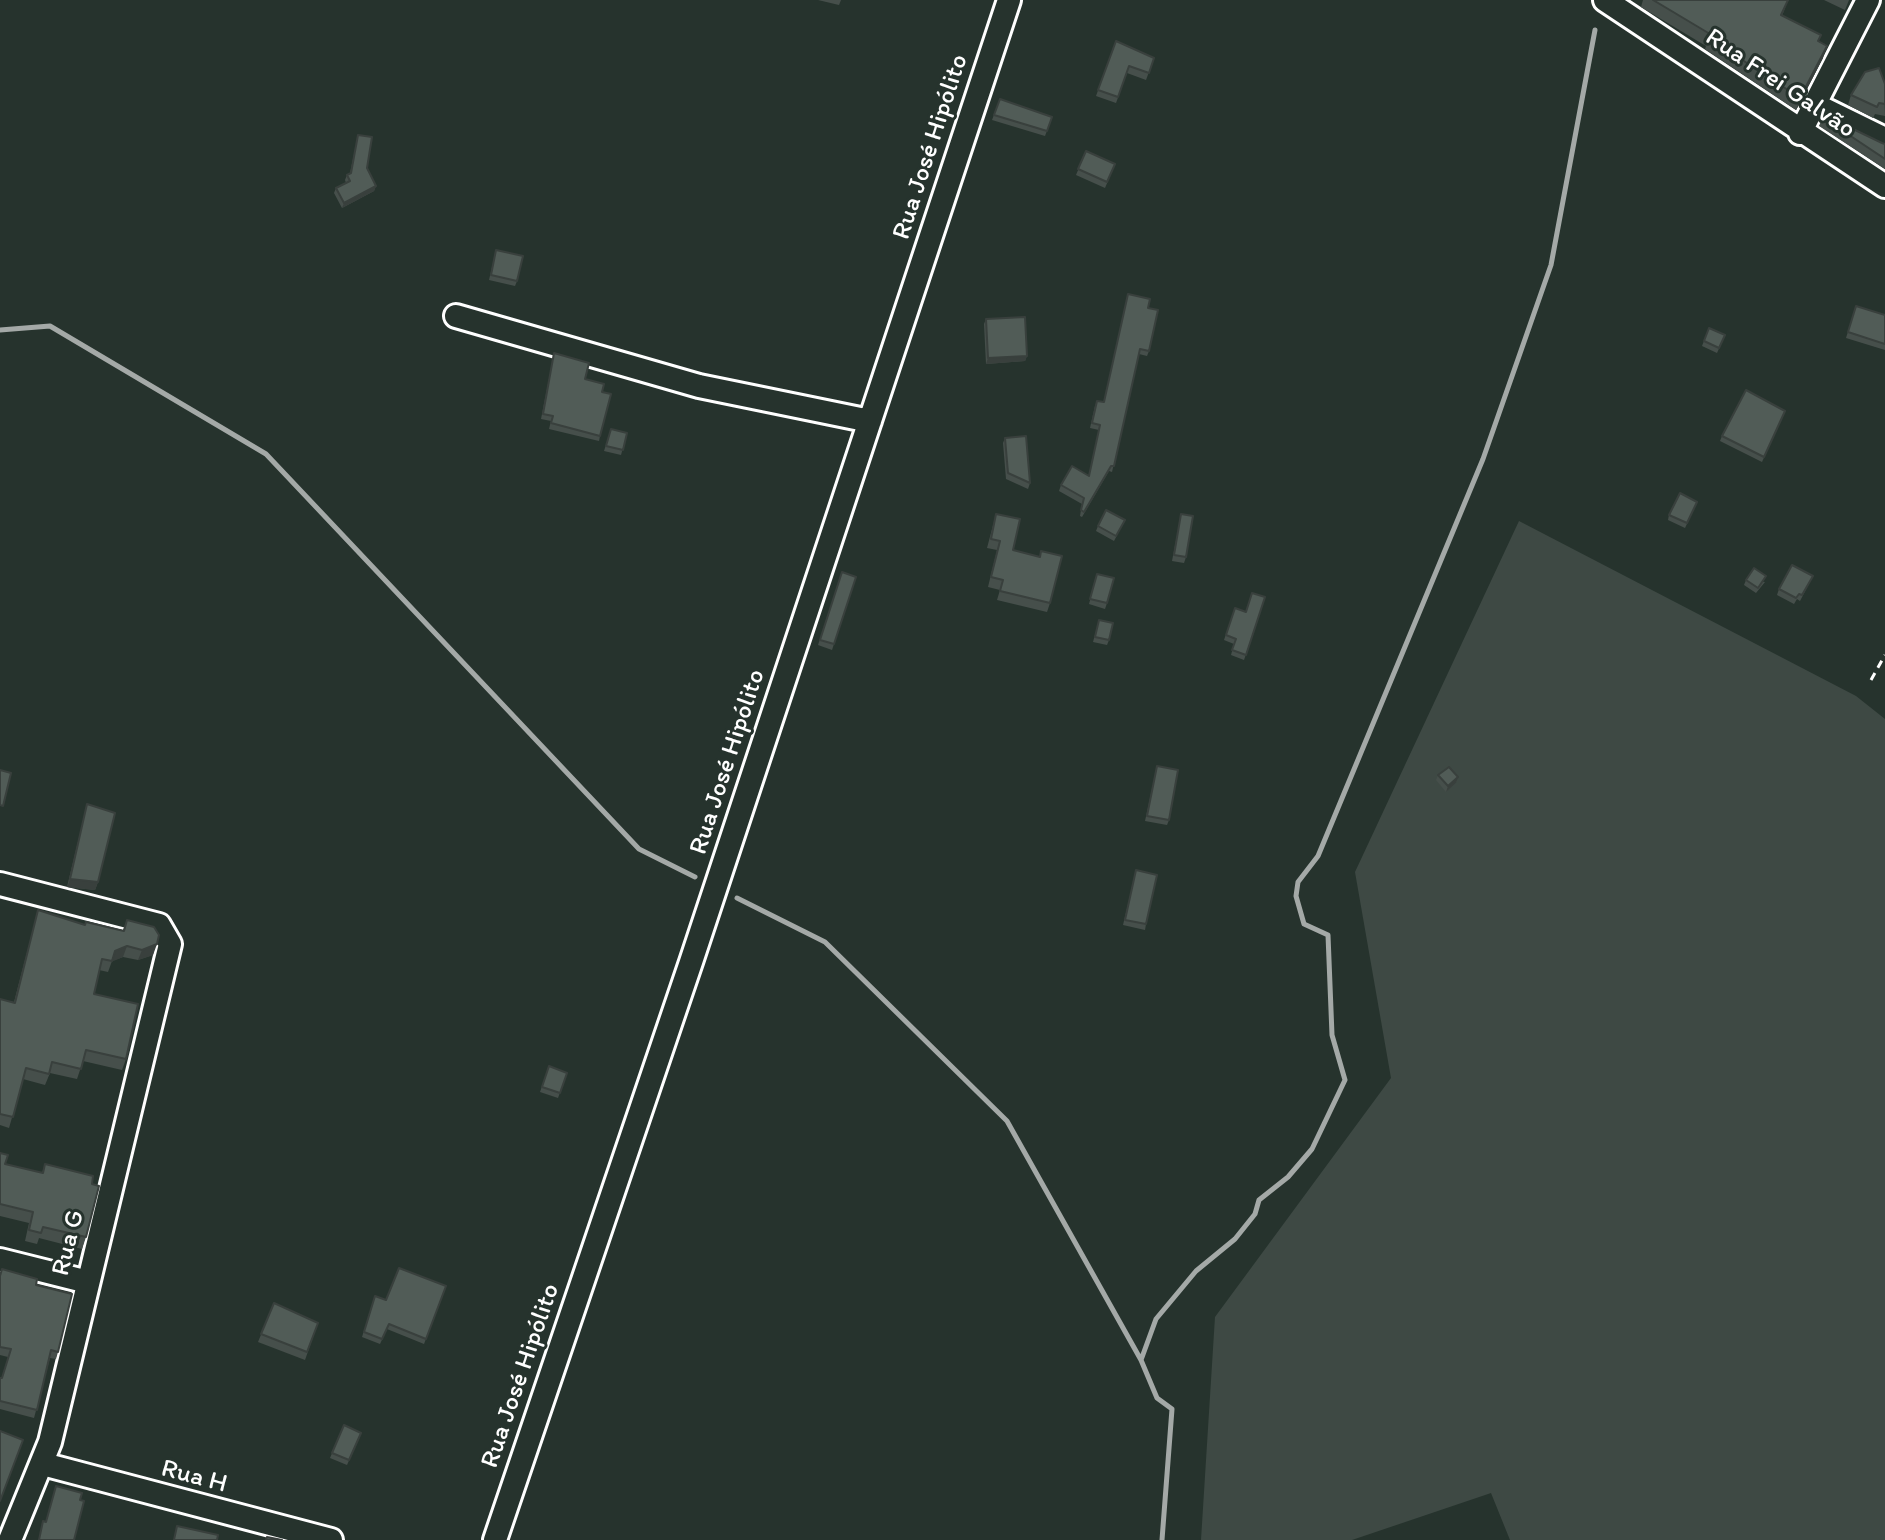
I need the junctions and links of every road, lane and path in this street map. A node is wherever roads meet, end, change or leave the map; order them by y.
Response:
1 (1009, 0) edge
2 (1605, 0) edge
3 (1868, 0) edge
4 (1816, 105) junction
5 (1800, 133) junction
6 (1885, 139) edge
7 (1885, 186) edge
8 (456, 316) dead end
9 (870, 421) junction
10 (1885, 655) edge
11 (1871, 680) dead end
12 (0, 884) edge
13 (0, 1260) edge
14 (88, 1282) junction
15 (43, 1464) junction
16 (253, 1531) edge
17 (10, 1540) edge
18 (331, 1540) edge
19 (495, 1540) edge

1 - 9 street, Rua José Hipólito
2 - 5 street, Rua Frei Galvão
3 - 4 street
4 - 5 street
4 - 6 street
5 - 7 street, Rua Frei Galvão
8 - 9 street
9 - 19 street, Rua José Hipólito
10 - 11 path
12 - 14 street, Rua G
13 - 14 street
14 - 15 street, Rua G
15 - 16 street, Rua H
15 - 17 street, Rua G
16 - 18 street, Rua H

